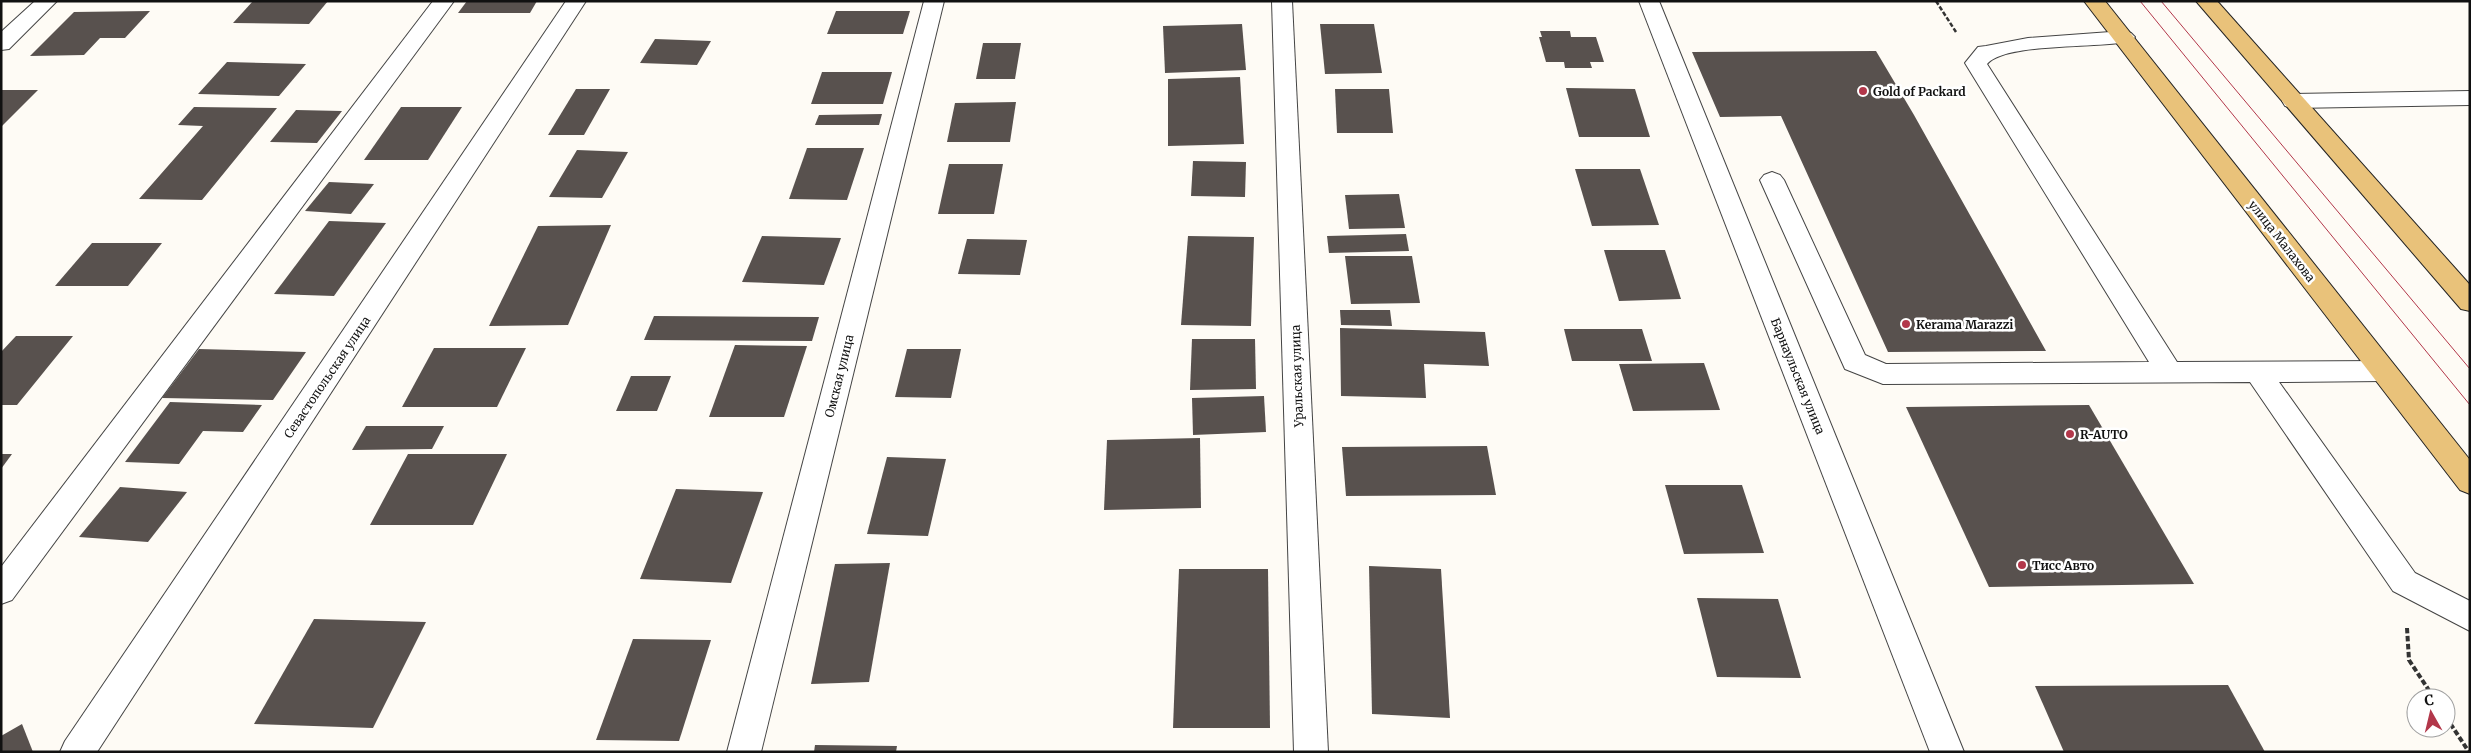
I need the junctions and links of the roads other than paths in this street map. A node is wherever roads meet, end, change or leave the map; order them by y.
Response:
1 (47, 1) edge
2 (444, 1) edge
3 (576, 1) edge
4 (934, 1) edge
5 (1282, 1) edge
6 (1649, 1) edge
7 (2094, 1) edge
8 (2206, 1) edge
9 (2124, 37) junction
10 (1, 44) edge
11 (2470, 98) edge
12 (2293, 101) junction
13 (1772, 180) dead end
14 (2470, 302) edge
15 (2257, 371) junction
16 (2383, 371) junction
17 (2169, 372) junction
18 (2470, 482) edge
19 (1, 591) edge
20 (2470, 617) edge
21 (77, 752) edge
22 (744, 752) edge
23 (1311, 752) edge
24 (1947, 752) edge

1 - 10 street
2 - 19 street
3 - 21 street, Севастопольская улица
4 - 22 street, Омская улица
5 - 23 street, Уральская улица
6 - 24 street, Барнаульская улица
7 - 9 main road, улица Малахова
8 - 12 main road
9 - 16 main road, улица Малахова
9 - 17 street
11 - 12 street
12 - 14 main road
13 - 17 street
15 - 16 street
15 - 17 street
15 - 20 street
16 - 18 main road, улица Малахова

